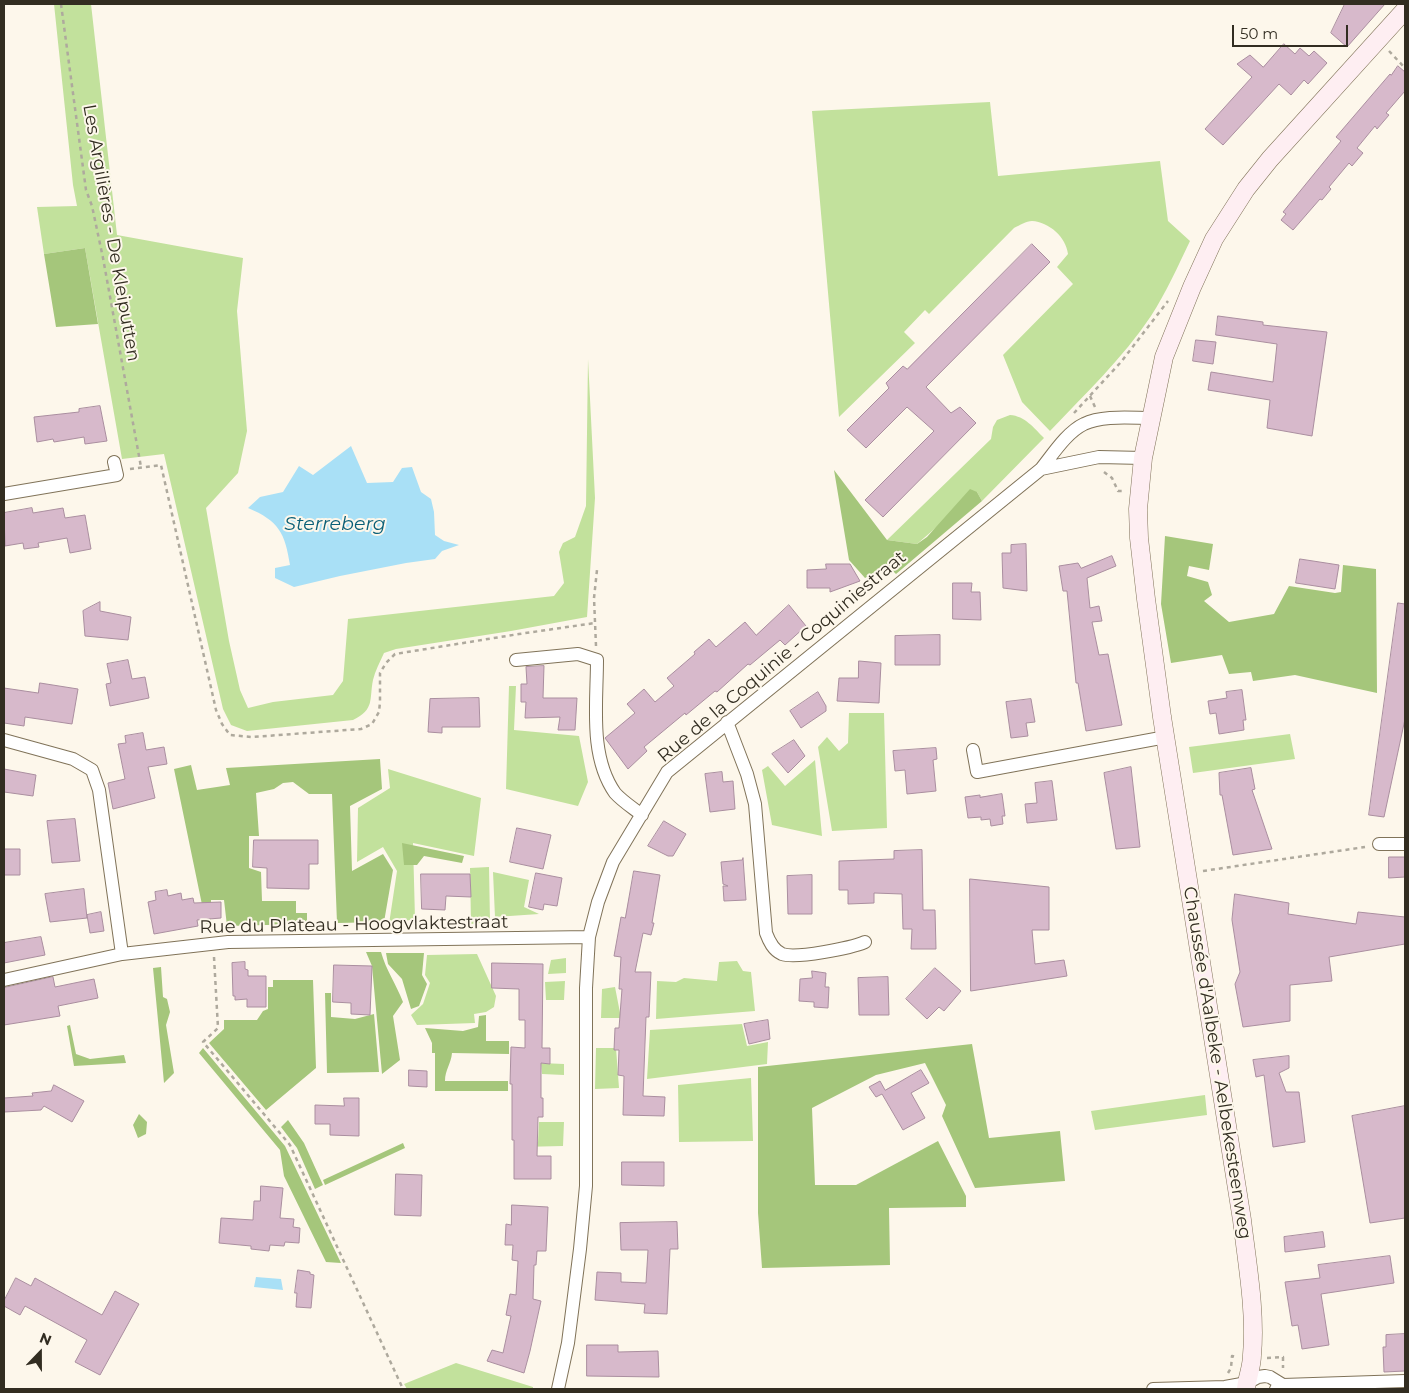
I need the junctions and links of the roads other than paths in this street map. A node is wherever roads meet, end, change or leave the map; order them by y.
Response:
1 (1405, 10) edge
2 (1151, 418) junction
3 (1143, 458) junction
4 (116, 466) road end
5 (1041, 469) junction
6 (4, 494) edge
7 (516, 660) dead end
8 (727, 722) junction
9 (1166, 737) junction
10 (4, 740) edge
11 (973, 750) dead end
12 (642, 816) junction
13 (1379, 844) road end
14 (1405, 844) edge
15 (589, 937) junction
16 (865, 942) dead end
17 (122, 954) junction
18 (4, 980) edge
19 (1405, 1381) edge
20 (1250, 1387) edge
21 (1279, 1387) edge
22 (558, 1389) edge
23 (1153, 1389) edge

1 - 2 main road, Chaussée d'Aalbeke - Aelbekesteenweg
2 - 3 main road, Chaussée d'Aalbeke - Aelbekesteenweg
2 - 5 street, Rue de la Coquinie - Coquiniestraat
3 - 5 street, Rue de la Coquinie - Coquiniestraat
3 - 9 main road, Chaussée d'Aalbeke - Aelbekesteenweg
4 - 6 street
5 - 8 street, Rue de la Coquinie - Coquiniestraat
7 - 12 street
8 - 12 street, Rue de la Coquinie - Coquiniestraat
8 - 16 street
9 - 11 street
9 - 20 main road, Chaussée d'Aalbeke - Aelbekesteenweg
10 - 17 street
12 - 15 street, Rue de la Coquinie - Coquiniestraat
13 - 14 street
15 - 17 street, Rue du Plateau - Hoogvlaktestraat
15 - 22 street, Rue de la Coquinie - Coquiniestraat
17 - 18 street, Rue du Plateau - Hoogvlaktestraat
19 - 21 street
20 - 21 street
20 - 23 street

